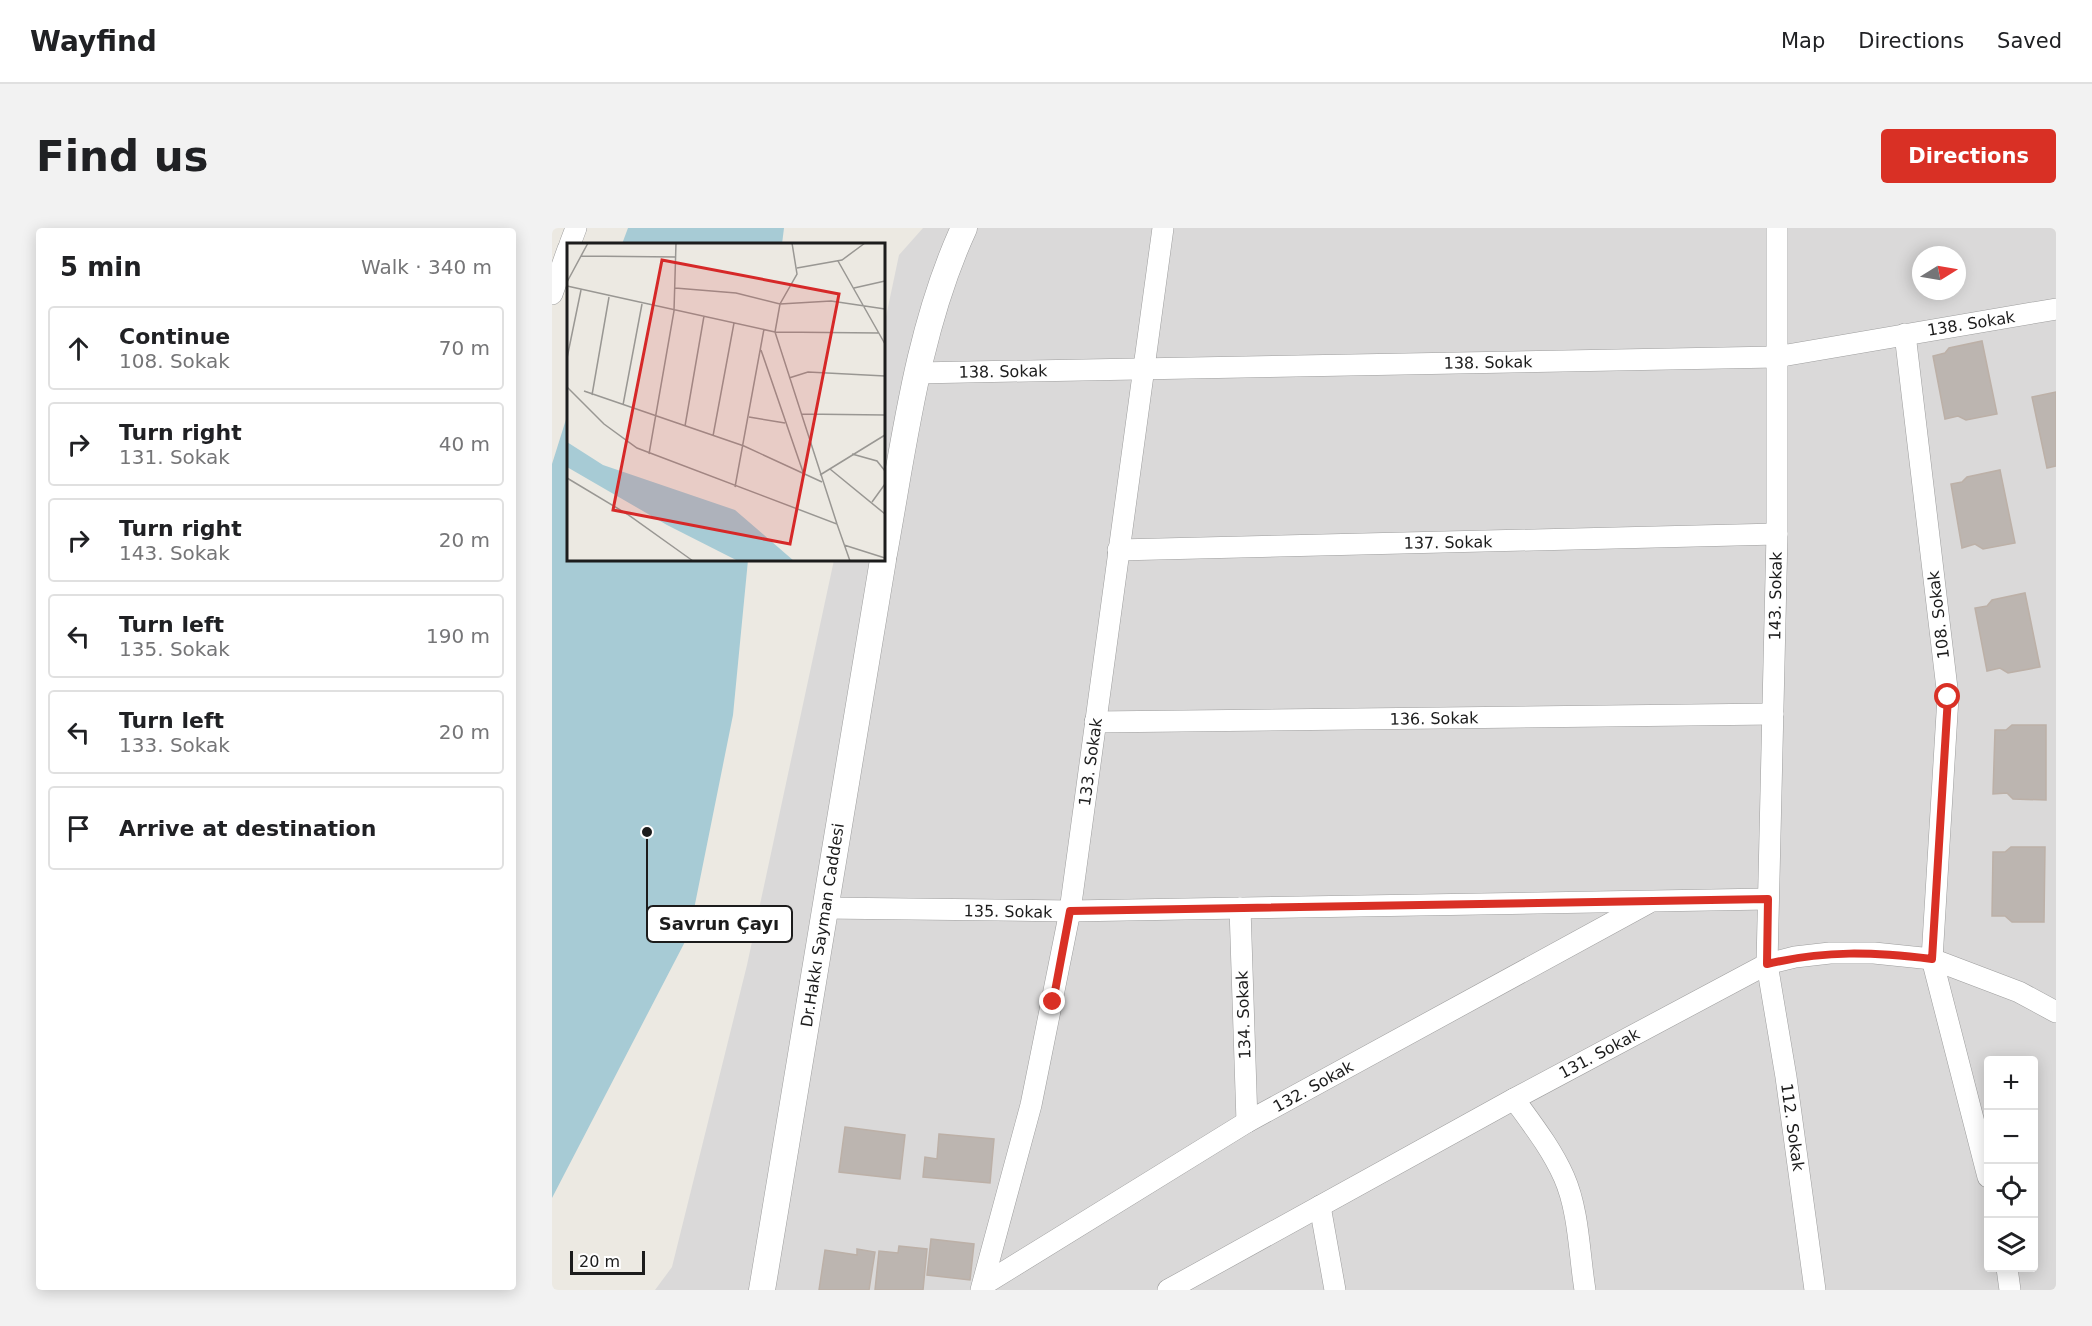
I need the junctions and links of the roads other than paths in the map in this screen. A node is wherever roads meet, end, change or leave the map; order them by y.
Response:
1 (576, 228) edge
2 (964, 228) edge
3 (1162, 228) edge
4 (1777, 228) edge
5 (570, 243) edge
6 (567, 252) edge
7 (552, 294) edge
8 (2056, 309) edge
9 (1905, 334) junction
10 (1776, 357) junction
11 (1144, 368) junction
12 (917, 373) junction
13 (1777, 534) junction
14 (885, 549) edge
15 (1118, 550) junction
16 (882, 561) edge
17 (1773, 714) junction
18 (1095, 722) junction
19 (1768, 899) junction
20 (1652, 901) junction
21 (824, 908) junction
22 (1240, 908) junction
23 (1070, 911) junction
24 (1932, 959) junction
25 (1767, 964) junction
26 (2056, 1012) edge
27 (1514, 1099) junction
28 (1247, 1122) junction
29 (1985, 1164) edge
30 (1320, 1206) junction
31 (2008, 1272) edge
32 (982, 1288) edge
33 (762, 1290) edge
34 (1168, 1290) edge
35 (1335, 1290) edge
36 (1585, 1290) edge
37 (1815, 1290) edge
38 (2010, 1290) edge

1 - 5 street
2 - 12 street
3 - 11 street, 133. Sokak
4 - 10 street, 143. Sokak
6 - 7 street
8 - 9 street, 138. Sokak
9 - 10 street, 138. Sokak
9 - 24 street, 108. Sokak
10 - 11 street, 138. Sokak
10 - 13 street, 143. Sokak
11 - 12 street, 138. Sokak
11 - 15 street, 133. Sokak
12 - 14 street
13 - 15 street, 137. Sokak
13 - 17 street, 143. Sokak
15 - 18 street, 133. Sokak
16 - 21 street, Dr.Hakkı Sayman Caddesi
17 - 18 street, 136. Sokak
17 - 19 street, 143. Sokak
18 - 23 street, 133. Sokak
19 - 20 street, 135. Sokak
19 - 25 street, 143. Sokak
20 - 22 street, 135. Sokak
20 - 28 street, 132. Sokak
21 - 23 street, 135. Sokak
21 - 33 street, Dr.Hakkı Sayman Caddesi
22 - 23 street, 135. Sokak
22 - 28 street, 134. Sokak
23 - 32 street, 133. Sokak
24 - 25 street, 131. Sokak
24 - 26 street, 131. Sokak
24 - 29 street, 108. Sokak
25 - 27 street, 131. Sokak
25 - 37 street, 112. Sokak
27 - 30 street, 131. Sokak
27 - 36 street
28 - 32 street, 132. Sokak
30 - 34 street, 131. Sokak
30 - 35 street
31 - 38 street

